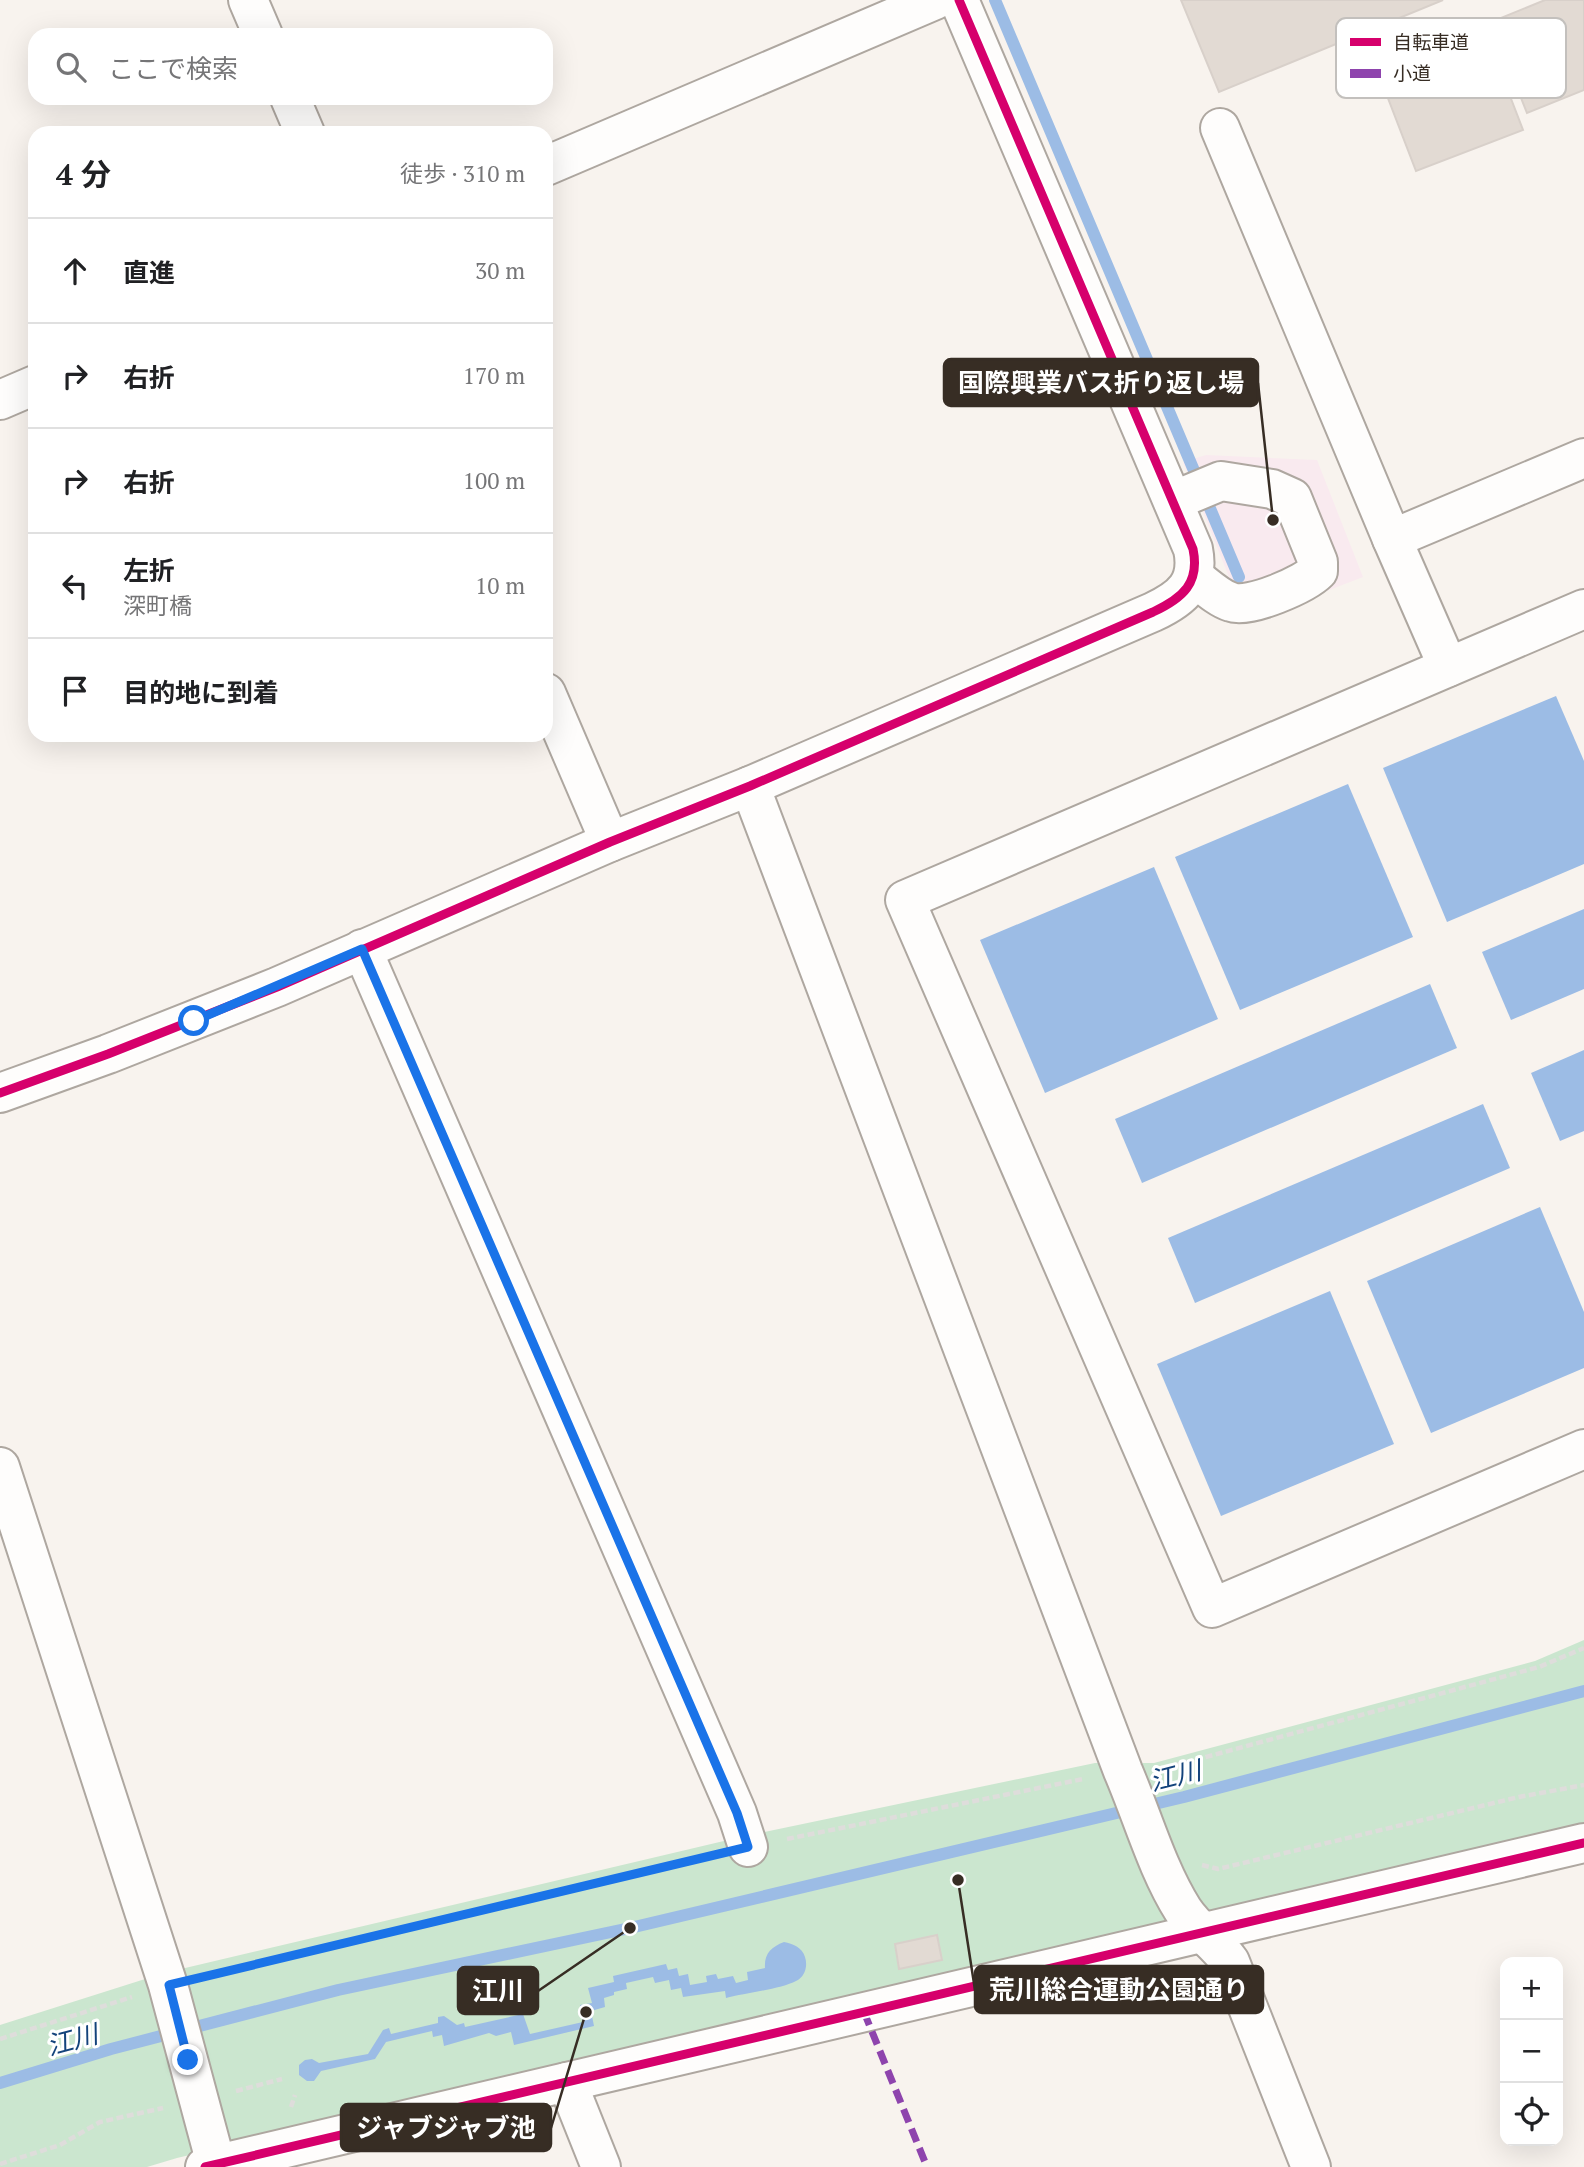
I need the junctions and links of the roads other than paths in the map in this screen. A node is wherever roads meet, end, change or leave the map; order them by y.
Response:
1 (248, 0) edge
2 (935, 0) edge
3 (959, 0) edge
4 (260, 28) edge
5 (293, 105) edge
6 (302, 126) edge
7 (1220, 128) dead end
8 (553, 163) edge
9 (28, 388) edge
10 (0, 400) edge
11 (1584, 458) edge
12 (1173, 501) junction
13 (1392, 539) junction
14 (1194, 577) junction
15 (1584, 609) edge
16 (1448, 667) junction
17 (553, 709) edge
18 (750, 786) junction
19 (610, 842) junction
20 (362, 949) junction
21 (0, 1093) edge
22 (1584, 1449) edge
23 (0, 1467) edge
24 (1584, 1843) edge
25 (748, 1847) road end
26 (1202, 1931) junction
27 (567, 2082) junction
28 (264, 2160) edge
29 (211, 2165) edge
30 (601, 2167) edge
31 (1311, 2167) edge

1 - 4 street
2 - 8 street
3 - 12 street
5 - 6 street
7 - 13 street
9 - 10 street
11 - 13 street
12 - 14 street
12 - 14 street
13 - 16 street
14 - 18 street
15 - 16 street
16 - 22 street
17 - 19 street
18 - 19 street
18 - 26 street
19 - 20 street
20 - 21 street
20 - 25 street
23 - 29 street
24 - 26 street
26 - 27 street
26 - 31 street
27 - 28 street
27 - 30 street
28 - 29 street

